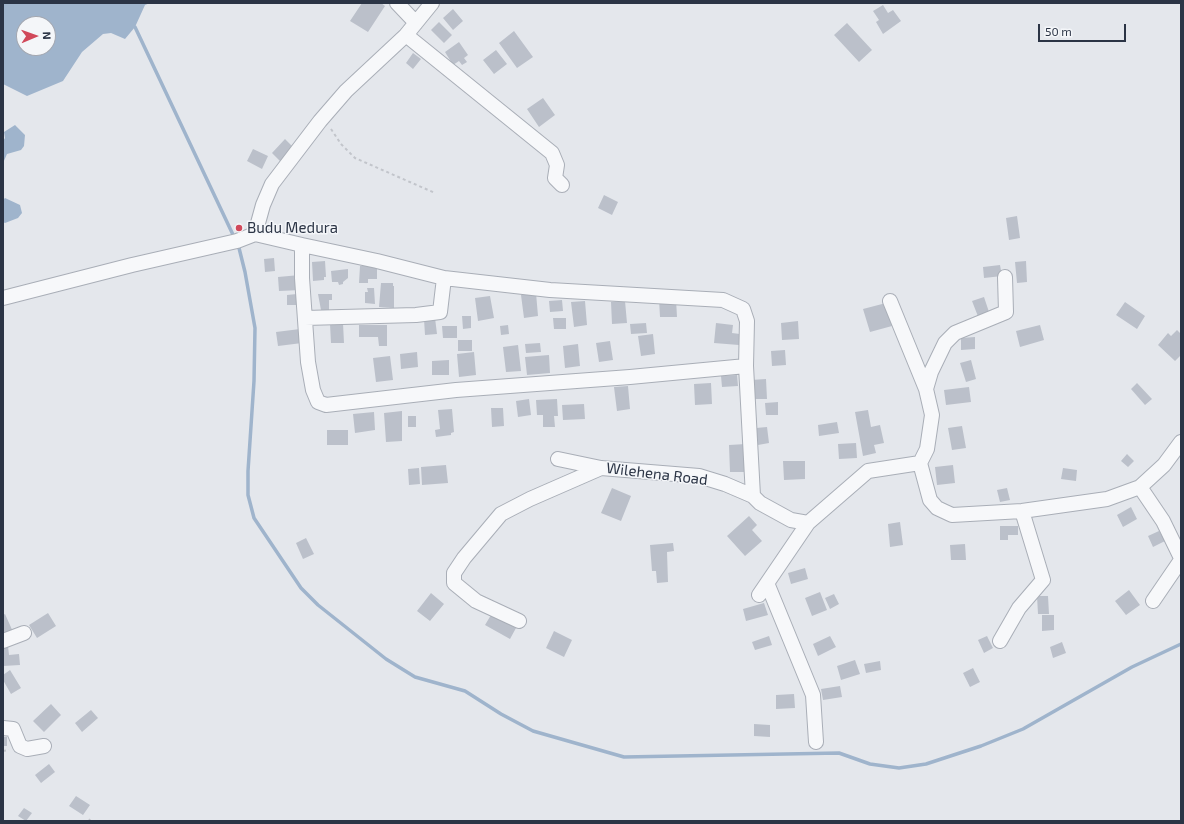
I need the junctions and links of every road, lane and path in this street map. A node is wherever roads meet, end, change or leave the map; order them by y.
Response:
1 (397, 3) edge
2 (432, 3) edge
3 (416, 23) junction
4 (406, 35) junction
5 (323, 118) junction
6 (562, 185) dead end
7 (435, 193) dead end
8 (255, 234) junction
9 (302, 245) junction
10 (1006, 277) dead end
11 (444, 278) junction
12 (3, 298) edge
13 (890, 301) dead end
14 (305, 318) junction
15 (746, 366) junction
16 (926, 390) junction
17 (1181, 442) edge
18 (558, 460) dead end
19 (920, 463) junction
20 (601, 468) junction
21 (1140, 487) junction
22 (753, 496) junction
23 (1022, 510) junction
24 (808, 523) junction
25 (1181, 559) edge
26 (767, 583) junction
27 (759, 595) dead end
28 (1153, 601) dead end
29 (519, 621) dead end
30 (24, 633) dead end
31 (3, 641) edge
32 (1000, 641) dead end
33 (3, 728) edge
34 (816, 742) dead end
35 (44, 746) dead end

1 - 3 street
2 - 3 street
3 - 4 street
4 - 5 street
4 - 6 street
5 - 7 path
5 - 8 street
8 - 9 street
8 - 12 street
9 - 11 street
9 - 14 street
10 - 16 street
11 - 14 street
11 - 15 street
13 - 16 street
14 - 15 street
15 - 22 street
16 - 19 street
17 - 21 street
18 - 20 street, Wilehena Road
19 - 23 street
19 - 24 street
20 - 22 street, Wilehena Road
20 - 29 street
21 - 23 street
21 - 25 street
22 - 24 street, Wilehena Road
23 - 32 street
24 - 26 street
25 - 28 street
26 - 27 street
26 - 34 street
30 - 31 street
33 - 35 street

